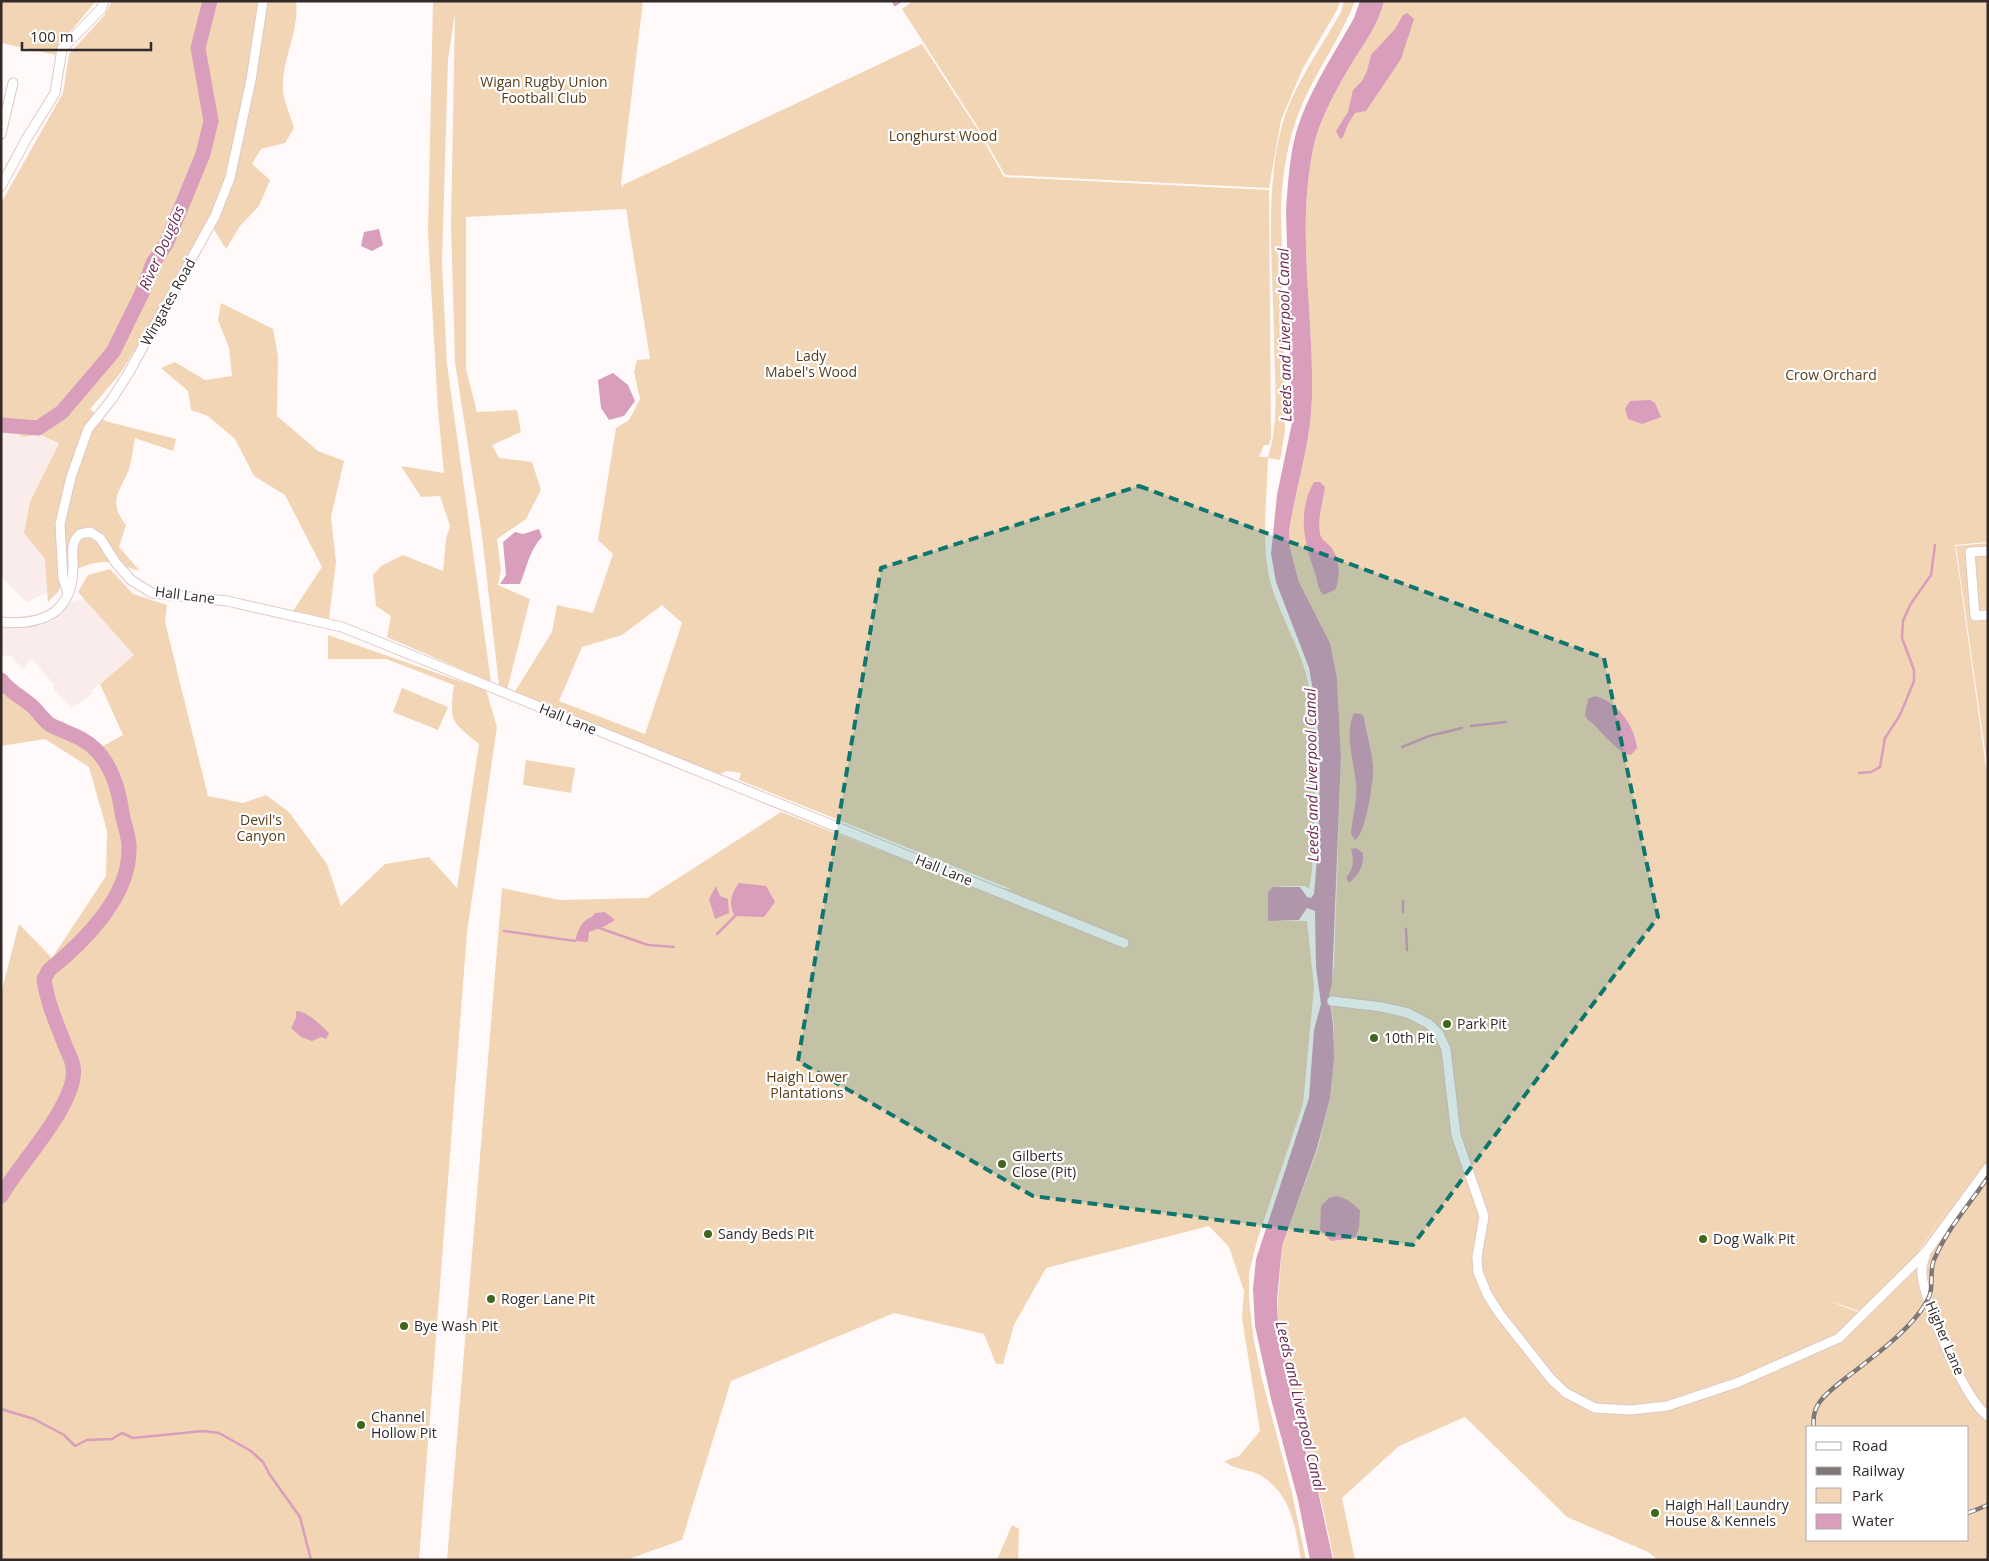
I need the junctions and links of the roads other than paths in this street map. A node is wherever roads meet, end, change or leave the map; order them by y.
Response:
1 (104, 1) edge
2 (263, 1) edge
3 (13, 83) dead end
4 (1, 134) edge
5 (1, 186) edge
6 (1988, 550) edge
7 (68, 593) junction
8 (1988, 615) edge
9 (1, 622) edge
10 (1124, 943) dead end
11 (1332, 1001) dead end
12 (1988, 1168) edge
13 (1926, 1252) junction
14 (1988, 1416) edge

1 - 5 street
2 - 7 street, Wingates Road
3 - 4 street
6 - 8 street
7 - 9 street
7 - 10 street, Hall Lane
11 - 13 street
12 - 13 street
13 - 14 street, Higher Lane

